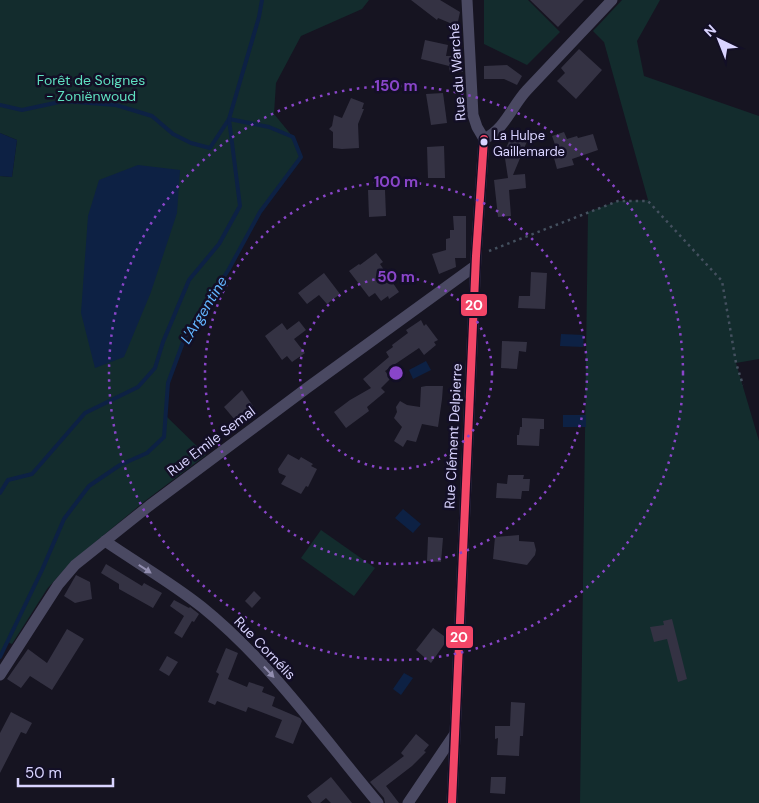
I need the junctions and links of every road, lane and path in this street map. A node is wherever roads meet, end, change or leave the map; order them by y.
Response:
1 (467, 0) edge
2 (612, 0) edge
3 (484, 139) junction
4 (476, 261) junction
5 (742, 385) dead end
6 (105, 541) junction
7 (0, 675) edge
8 (454, 734) junction
9 (378, 803) edge
10 (408, 803) edge
11 (452, 803) edge

1 - 3 street, Rue du Warché
2 - 3 street
3 - 4 street, Rue Clément Delpierre
4 - 5 path
4 - 6 street, Rue Emile Semal
4 - 8 street, Rue Clément Delpierre
6 - 7 street, Rue Emile Semal
6 -> 9 street, Rue Cornélis
8 - 10 street
8 - 11 street, Rue Clément Delpierre

